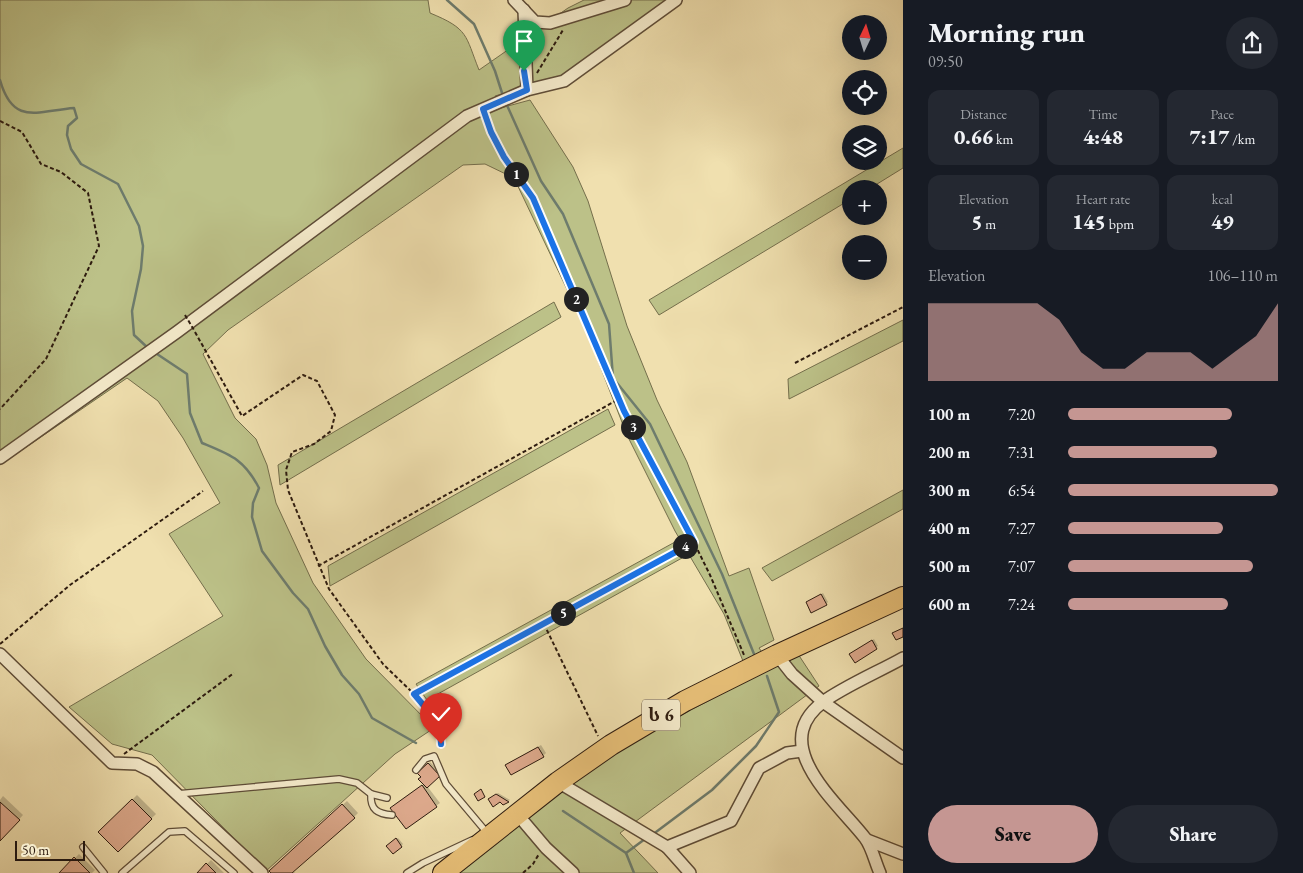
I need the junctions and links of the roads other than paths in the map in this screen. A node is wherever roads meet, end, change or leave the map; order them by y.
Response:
1 (514, 0) edge
2 (625, 0) edge
3 (669, 1) edge
4 (524, 10) junction
5 (527, 90) junction
6 (0, 458) edge
7 (903, 597) edge
8 (0, 654) edge
9 (777, 655) junction
10 (903, 658) edge
11 (822, 702) junction
12 (802, 751) junction
13 (903, 758) edge
14 (416, 770) dead end
15 (558, 782) junction
16 (177, 794) junction
17 (371, 794) junction
18 (387, 798) dead end
19 (392, 815) dead end
20 (518, 815) junction
21 (490, 836) junction
22 (867, 840) junction
23 (83, 847) dead end
24 (667, 847) junction
25 (903, 854) edge
26 (104, 873) edge
27 (122, 873) edge
28 (234, 873) edge
29 (262, 873) edge
30 (407, 873) edge
31 (443, 873) edge
32 (573, 873) edge
33 (690, 873) edge
34 (880, 873) edge

1 - 4 street
2 - 4 street
3 - 5 street
4 - 5 street
5 - 6 street
7 - 9 highway, ს 6
8 - 16 street
9 - 11 street
9 - 15 highway, ს 6
10 - 11 street
11 - 12 street
11 - 13 street
12 - 22 street
12 - 24 street
14 - 21 lane
15 - 20 highway, ს 6
15 - 24 street
16 - 17 lane
16 - 29 street
17 - 18 lane
17 - 19 lane
20 - 21 highway, ს 6
20 - 32 street
21 - 30 lane
21 - 31 highway, ს 6
22 - 25 street
22 - 34 street
23 - 26 lane
24 - 33 street
27 - 28 lane

